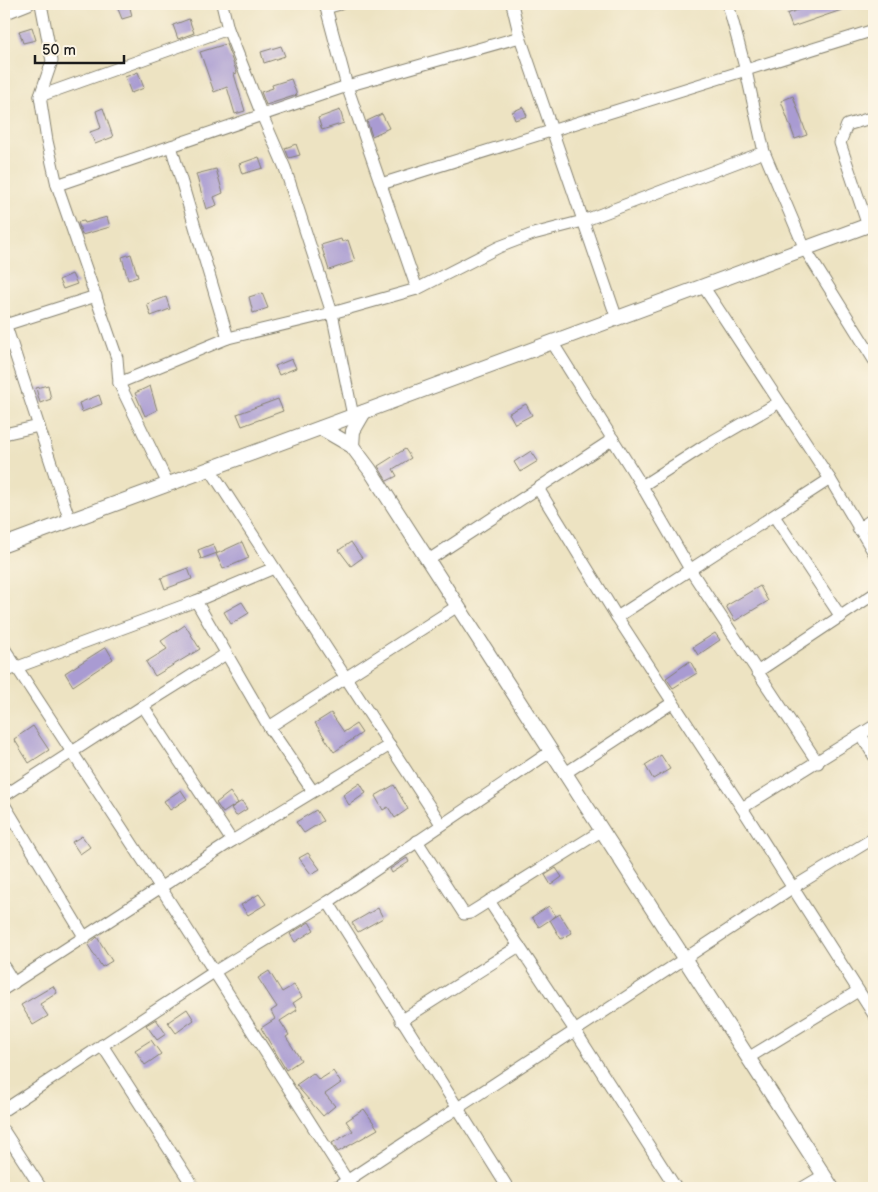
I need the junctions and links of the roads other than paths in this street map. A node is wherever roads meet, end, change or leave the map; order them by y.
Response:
1 (29, 4) edge
2 (42, 4) edge
3 (222, 4) edge
4 (340, 4) edge
5 (512, 4) edge
6 (728, 4) edge
7 (326, 6) edge
8 (4, 14) edge
9 (228, 29) junction
10 (874, 30) edge
11 (520, 37) junction
12 (746, 71) junction
13 (347, 86) junction
14 (40, 96) junction
15 (262, 115) junction
16 (874, 117) edge
17 (552, 129) junction
18 (171, 146) junction
19 (764, 152) junction
20 (381, 184) junction
21 (57, 185) junction
22 (583, 221) junction
23 (871, 224) edge
24 (805, 249) junction
25 (703, 286) junction
26 (417, 289) junction
27 (96, 296) junction
28 (332, 313) junction
29 (617, 318) junction
30 (4, 323) edge
31 (228, 338) junction
32 (552, 342) junction
33 (874, 360) edge
34 (119, 383) junction
35 (778, 404) junction
36 (359, 414) junction
37 (38, 426) junction
38 (322, 428) junction
39 (4, 434) edge
40 (614, 439) junction
41 (352, 446) junction
42 (210, 469) junction
43 (830, 480) junction
44 (168, 484) junction
45 (642, 486) junction
46 (539, 490) junction
47 (774, 516) junction
48 (874, 518) edge
49 (70, 521) junction
50 (858, 529) junction
51 (4, 545) edge
52 (874, 553) edge
53 (427, 561) junction
54 (274, 568) junction
55 (691, 571) junction
56 (874, 594) edge
57 (196, 601) junction
58 (456, 607) junction
59 (617, 617) junction
60 (841, 617) junction
61 (4, 648) edge
62 (226, 654) junction
63 (16, 667) junction
64 (4, 672) edge
65 (757, 672) junction
66 (346, 678) junction
67 (672, 702) junction
68 (142, 706) junction
69 (268, 726) junction
70 (874, 726) edge
71 (861, 735) junction
72 (390, 745) junction
73 (73, 752) junction
74 (550, 752) junction
75 (874, 756) edge
76 (818, 763) junction
77 (564, 774) junction
78 (312, 790) junction
79 (4, 796) edge
80 (4, 804) edge
81 (742, 808) junction
82 (441, 824) junction
83 (601, 831) junction
84 (874, 838) edge
85 (232, 841) junction
86 (417, 841) junction
87 (162, 888) junction
88 (792, 888) junction
89 (489, 901) junction
90 (328, 902) junction
91 (85, 938) junction
92 (519, 946) junction
93 (684, 959) junction
94 (4, 967) edge
95 (214, 972) junction
96 (9, 986) edge
97 (858, 990) junction
98 (874, 1015) edge
99 (401, 1021) junction
100 (576, 1032) junction
101 (102, 1045) junction
102 (748, 1058) junction
103 (456, 1108) junction
104 (4, 1110) edge
105 (4, 1132) edge
106 (824, 1175) junction
107 (350, 1184) edge
108 (41, 1188) edge
109 (194, 1188) edge
110 (336, 1188) edge
111 (508, 1188) edge
112 (676, 1188) edge
113 (802, 1188) edge
114 (832, 1188) edge

1 - 8 street
2 - 14 street
3 - 9 street
4 - 7 street
5 - 11 street
6 - 12 street
7 - 13 street
9 - 14 street
9 - 15 street
10 - 12 street
11 - 13 street
11 - 17 street
12 - 17 street
12 - 19 street
13 - 15 street
13 - 20 street
14 - 21 street
15 - 18 street
15 - 28 street
16 - 23 street
17 - 20 street
17 - 22 street
18 - 21 street
18 - 31 street
19 - 22 street
19 - 24 street
20 - 26 street
21 - 27 street
22 - 26 street
22 - 29 street
23 - 24 street
24 - 25 street
24 - 33 street
25 - 29 street
25 - 35 street
26 - 28 street
27 - 30 street
27 - 34 street
28 - 31 street
28 - 36 street
29 - 32 street
30 - 37 street
31 - 34 street
32 - 36 street
32 - 40 street
34 - 44 street
35 - 43 street
35 - 45 street
36 - 38 street
36 - 41 street
37 - 39 street
37 - 49 street
38 - 41 street
38 - 42 street
40 - 45 street
40 - 46 street
41 - 53 street
42 - 44 street
42 - 54 street
43 - 47 street
43 - 50 street
44 - 49 street
45 - 55 street
46 - 53 street
46 - 59 street
47 - 55 street
47 - 60 street
48 - 50 street
49 - 51 street
50 - 52 street
53 - 58 street
54 - 57 street
54 - 66 street
55 - 59 street
55 - 65 street
56 - 60 street
57 - 62 street
57 - 63 street
58 - 66 street
58 - 74 street
59 - 67 street
60 - 65 street
61 - 63 street
62 - 68 street
62 - 69 street
63 - 64 street
63 - 73 street
65 - 76 street
66 - 69 street
66 - 72 street
67 - 77 street
67 - 81 street
68 - 73 street
68 - 85 street
69 - 78 street
70 - 71 street
71 - 75 street
71 - 76 street
72 - 78 street
72 - 82 street
73 - 79 street
73 - 87 street
74 - 77 street
74 - 82 street
76 - 81 street
77 - 83 street
78 - 85 street
80 - 91 street
81 - 88 street
82 - 86 street
83 - 89 street
83 - 93 street
84 - 88 street
85 - 87 street
86 - 89 street
86 - 90 street
87 - 91 street
87 - 95 street
88 - 93 street
88 - 97 street
89 - 92 street
90 - 95 street
90 - 99 street
91 - 96 street
92 - 99 street
92 - 100 street
93 - 100 street
93 - 102 street
94 - 96 street
95 - 101 street
95 - 107 street
97 - 98 street
97 - 102 street
99 - 103 street
100 - 103 street
100 - 112 street
101 - 104 street
101 - 109 street
102 - 106 street
103 - 107 street
103 - 111 street
105 - 108 street
106 - 113 street
106 - 114 street
107 - 110 street

